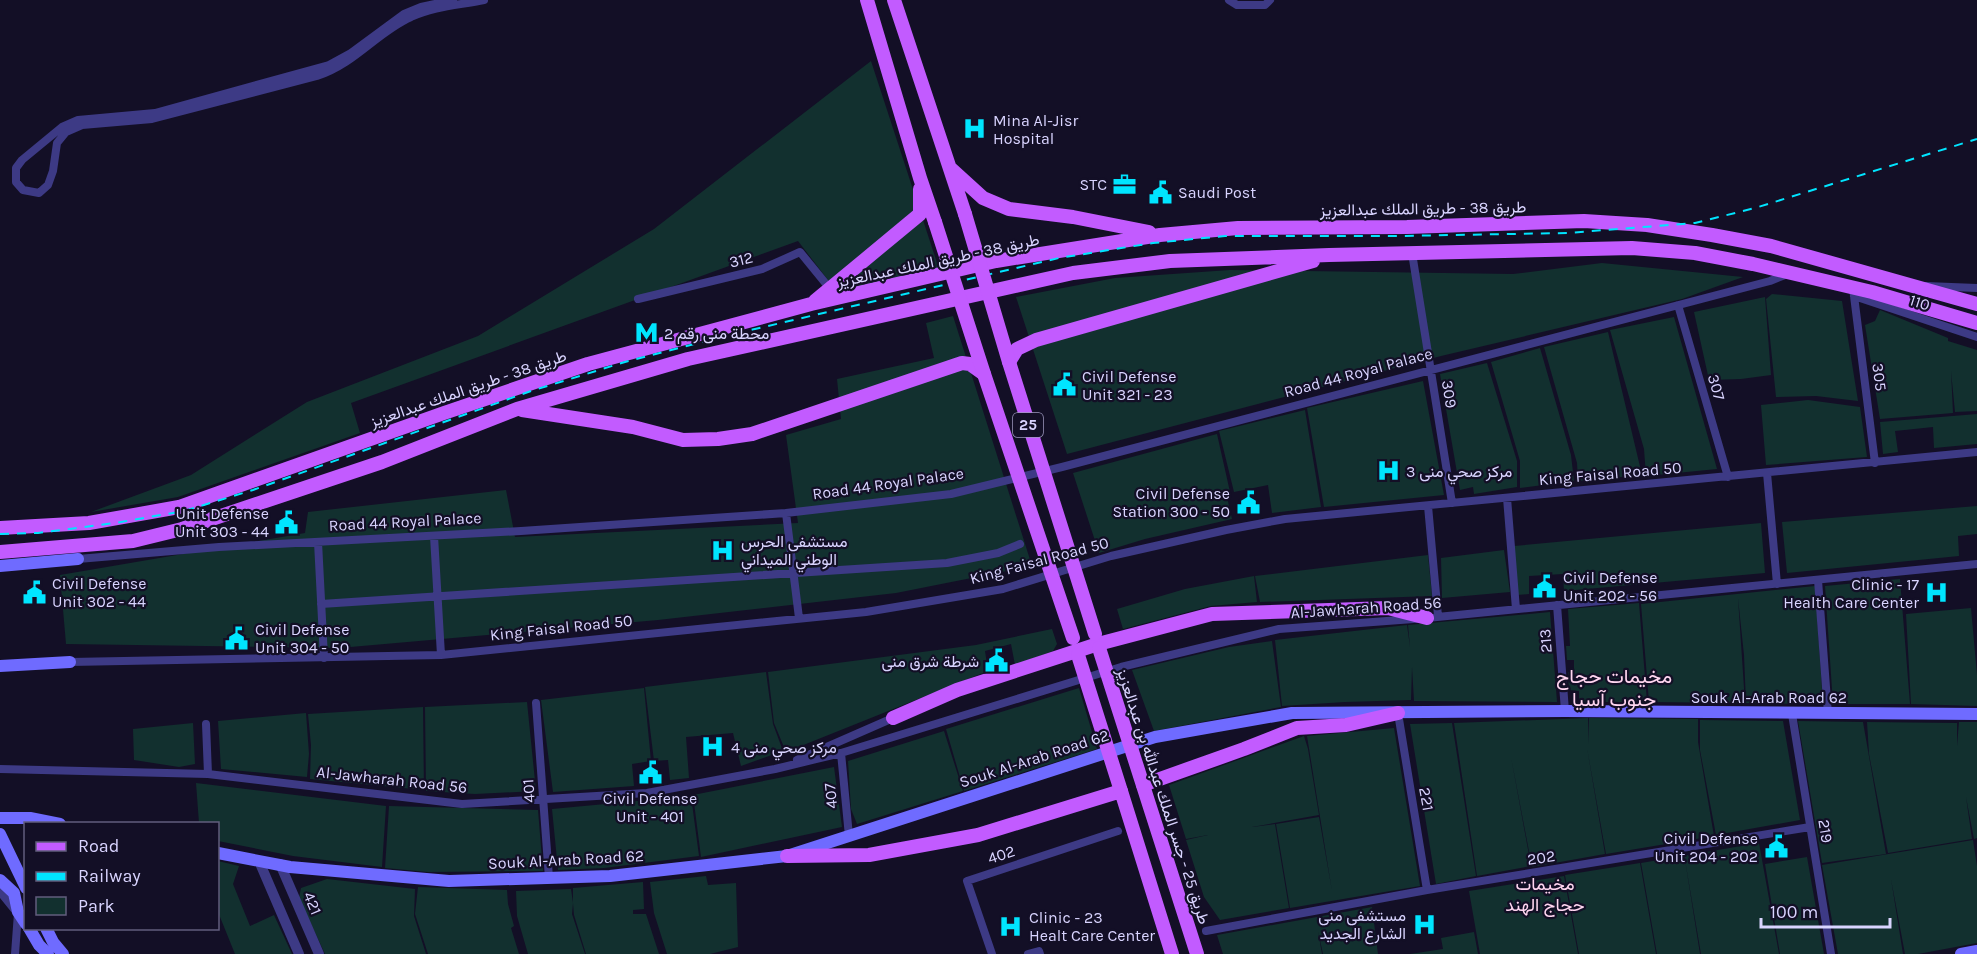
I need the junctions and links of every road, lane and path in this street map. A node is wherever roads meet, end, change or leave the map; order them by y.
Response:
1 (453, 0) edge
2 (484, 0) edge
3 (867, 0) edge
4 (894, 0) edge
5 (1229, 0) edge
6 (1270, 0) edge
7 (950, 168) junction
8 (920, 178) junction
9 (1160, 234) junction
10 (1412, 253) junction
11 (1334, 255) junction
12 (1791, 273) junction
13 (1904, 285) junction
14 (1977, 288) edge
15 (831, 290) junction
16 (1853, 292) junction
17 (638, 299) dead end
18 (811, 304) junction
19 (1977, 304) edge
20 (1677, 305) junction
21 (1977, 323) edge
22 (1977, 337) edge
23 (1009, 362) junction
24 (1431, 370) junction
25 (984, 374) junction
26 (516, 409) junction
27 (1977, 452) edge
28 (1875, 463) junction
29 (1767, 473) junction
30 (1728, 477) junction
31 (1507, 498) junction
32 (1452, 503) junction
33 (1428, 506) junction
34 (786, 513) junction
35 (0, 528) edge
36 (434, 536) junction
37 (318, 542) junction
38 (1020, 544) dead end
39 (0, 552) edge
40 (78, 559) joint
41 (1977, 564) edge
42 (0, 566) edge
43 (1977, 573) edge
44 (793, 574) junction
45 (1818, 580) junction
46 (1777, 584) junction
47 (437, 596) junction
48 (321, 604) junction
49 (1557, 605) junction
50 (1516, 609) junction
51 (1432, 617) junction
52 (799, 618) junction
53 (1097, 642) junction
54 (1076, 648) junction
55 (441, 655) junction
56 (324, 658) junction
57 (70, 662) joint
58 (2, 665) edge
59 (536, 703) dead end
60 (1565, 711) junction
61 (1398, 713) junction
62 (1792, 714) junction
63 (1828, 714) junction
64 (1977, 714) edge
65 (893, 718) joint
66 (206, 724) dead end
67 (841, 753) junction
68 (1, 769) edge
69 (775, 770) junction
70 (208, 774) junction
71 (1143, 784) junction
72 (1121, 791) junction
73 (543, 799) junction
74 (0, 818) edge
75 (50, 822) edge
76 (1810, 827) junction
77 (1118, 831) dead end
78 (0, 834) edge
79 (849, 836) junction
80 (219, 853) edge
81 (787, 856) junction
82 (259, 861) junction
83 (280, 864) junction
84 (549, 878) junction
85 (0, 880) edge
86 (24, 884) edge
87 (0, 890) edge
88 (1427, 890) junction
89 (18, 912) junction
90 (24, 921) edge
91 (29, 930) edge
92 (47, 930) edge
93 (1206, 931) dead end
94 (1977, 951) edge
95 (1040, 952) edge
96 (15, 954) edge
97 (48, 954) edge
98 (63, 954) edge
99 (299, 954) edge
100 (319, 954) edge
101 (992, 954) edge
102 (1028, 954) edge
103 (1172, 954) edge
104 (1197, 954) edge
105 (1831, 954) edge
106 (1961, 954) edge

1 - 2 street
3 - 8 main road, 25
4 - 7 main road, طريق 25 - جسر الملك عبدالله بن عبدالعزيز / 25
5 - 6 street
7 - 9 main road
7 - 23 main road, طريق 25 - جسر الملك عبدالله بن عبدالعزيز / 25, bridge
8 - 15 main road
8 - 25 main road, 25, bridge
9 - 13 main road, طريق 38 - طريق الملك عبدالعزيز
9 - 18 main road, طريق 38 - طريق الملك عبدالعزيز
10 - 11 main road
10 - 12 main road
10 - 24 street, 309
11 - 23 main road
11 - 26 main road
12 - 16 main road
12 - 20 street, Road 44 Royal Palace
13 - 14 street
13 - 19 main road, طريق 38 - طريق الملك عبدالعزيز
15 - 17 street, 312
15 - 18 main road
16 - 21 main road
16 - 22 street, 110
16 - 28 street, 305
18 - 35 main road, طريق 38 - طريق الملك عبدالعزيز
20 - 24 street, Road 44 Royal Palace
20 - 30 street, 307
23 - 53 main road, طريق 25 - جسر الملك عبدالله بن عبدالعزيز / 25, bridge
24 - 32 street, 309
24 - 34 street, Road 44 Royal Palace
25 - 26 main road
25 - 54 main road, 25, bridge
26 - 39 main road
27 - 28 street, King Faisal Road 50
28 - 29 street, King Faisal Road 50
29 - 30 street, King Faisal Road 50
29 - 46 street
30 - 31 street, King Faisal Road 50
31 - 32 street, King Faisal Road 50
31 - 50 street
32 - 33 street, King Faisal Road 50
33 - 51 street
33 - 52 street, King Faisal Road 50
34 - 36 street, Road 44 Royal Palace
34 - 44 street
36 - 37 street, Road 44 Royal Palace
36 - 47 street
37 - 40 street, Road 44 Royal Palace
37 - 48 street
38 - 44 street
40 - 42 main road, Road 44 Royal Palace
41 - 43 street
41 - 45 street, Al-Jawharah Road 56
44 - 47 street
44 - 52 street
45 - 46 street, Al-Jawharah Road 56
45 - 63 street
46 - 49 street, Al-Jawharah Road 56
47 - 48 street
47 - 55 street
48 - 56 street
49 - 50 street, Al-Jawharah Road 56
49 - 60 street, 213
50 - 51 street, Al-Jawharah Road 56
51 - 53 main road
51 - 67 street, Al-Jawharah Road 56
52 - 55 street, King Faisal Road 50
53 - 54 main road
53 - 71 main road, طريق 25 - جسر الملك عبدالله بن عبدالعزيز / 25, bridge
54 - 65 main road
54 - 72 main road, 25, bridge
55 - 56 street, King Faisal Road 50
56 - 57 street, King Faisal Road 50
57 - 58 main road
59 - 73 street, 401
60 - 61 main road, Souk Al-Arab Road 62
60 - 62 main road, Souk Al-Arab Road 62
61 - 71 main road
61 - 79 main road, Souk Al-Arab Road 62
61 - 88 street, 221
62 - 63 main road, Souk Al-Arab Road 62
62 - 76 street, 219
63 - 64 main road, Souk Al-Arab Road 62
65 - 69 street, Al-Jawharah Road 56
66 - 70 street
67 - 69 street, Al-Jawharah Road 56
67 - 79 street, 407
68 - 70 street, Al-Jawharah Road 56
69 - 73 street, Al-Jawharah Road 56
70 - 73 street, Al-Jawharah Road 56
71 - 104 main road, طريق 25 - جسر الملك عبدالله بن عبدالعزيز / 25, bridge
72 - 81 main road
72 - 103 main road, 25
73 - 84 street, 401
74 - 75 main road
76 - 88 street, 202
76 - 105 street, 219
77 - 101 street, 402
78 - 86 main road
79 - 81 main road, Souk Al-Arab Road 62
80 - 82 main road, Souk Al-Arab Road 62
81 - 84 main road, Souk Al-Arab Road 62
82 - 83 main road, Souk Al-Arab Road 62
82 - 99 street
83 - 84 main road, Souk Al-Arab Road 62
83 - 100 street, 421
85 - 89 main road
87 - 89 street
88 - 93 street, 202
89 - 90 main road
89 - 96 street
91 - 97 main road
92 - 98 main road
94 - 106 main road
95 - 102 street

